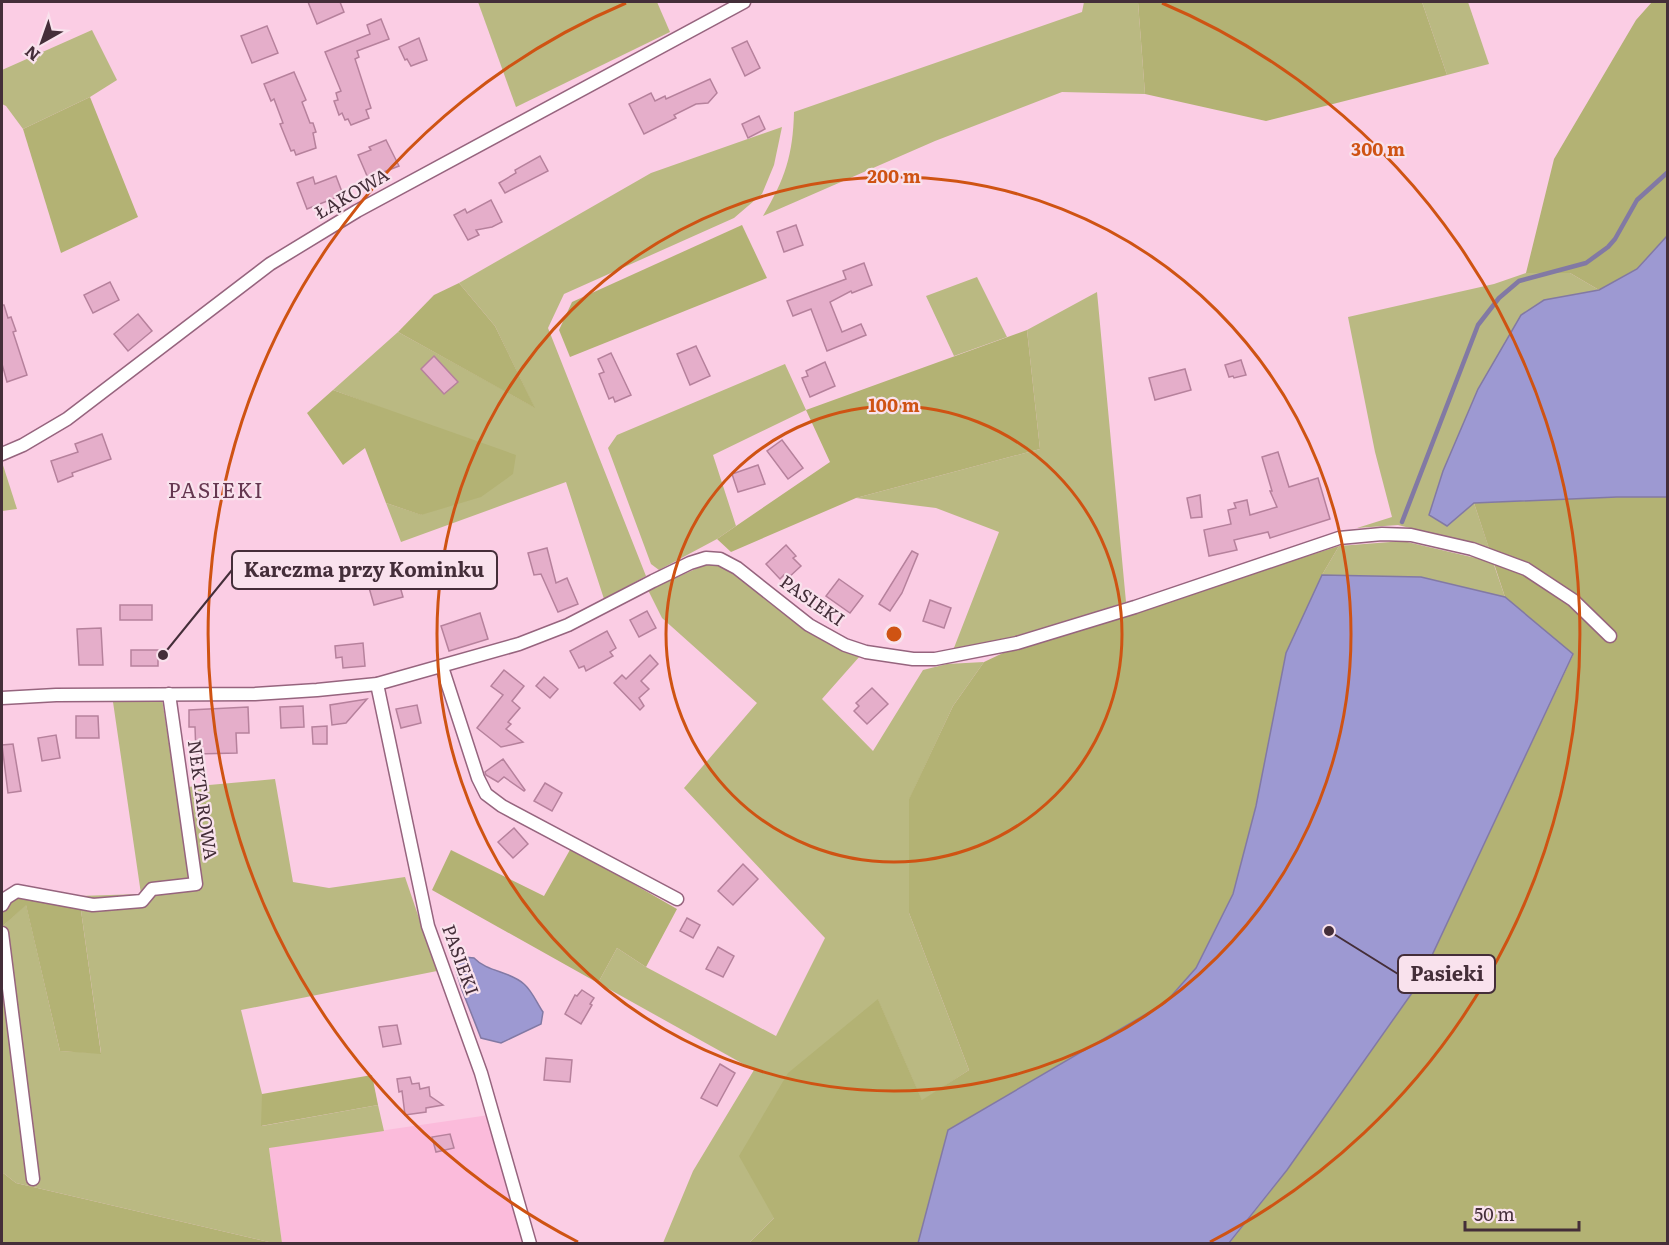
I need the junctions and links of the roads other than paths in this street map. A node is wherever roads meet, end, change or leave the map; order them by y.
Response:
1 (744, 2) edge
2 (2, 454) edge
3 (1610, 636) dead end
4 (442, 667) junction
5 (377, 684) junction
6 (169, 694) junction
7 (2, 699) edge
8 (677, 899) dead end
9 (2, 905) edge
10 (2, 933) edge
11 (33, 1179) dead end
12 (530, 1244) edge

1 - 2 street, ŁĄKOWA
3 - 4 street, PASIEKI
4 - 5 street, PASIEKI
4 - 8 street
5 - 6 street, PASIEKI
5 - 12 street, PASIEKI
6 - 7 street, PASIEKI
6 - 9 street, NEKTAROWA
10 - 11 street

